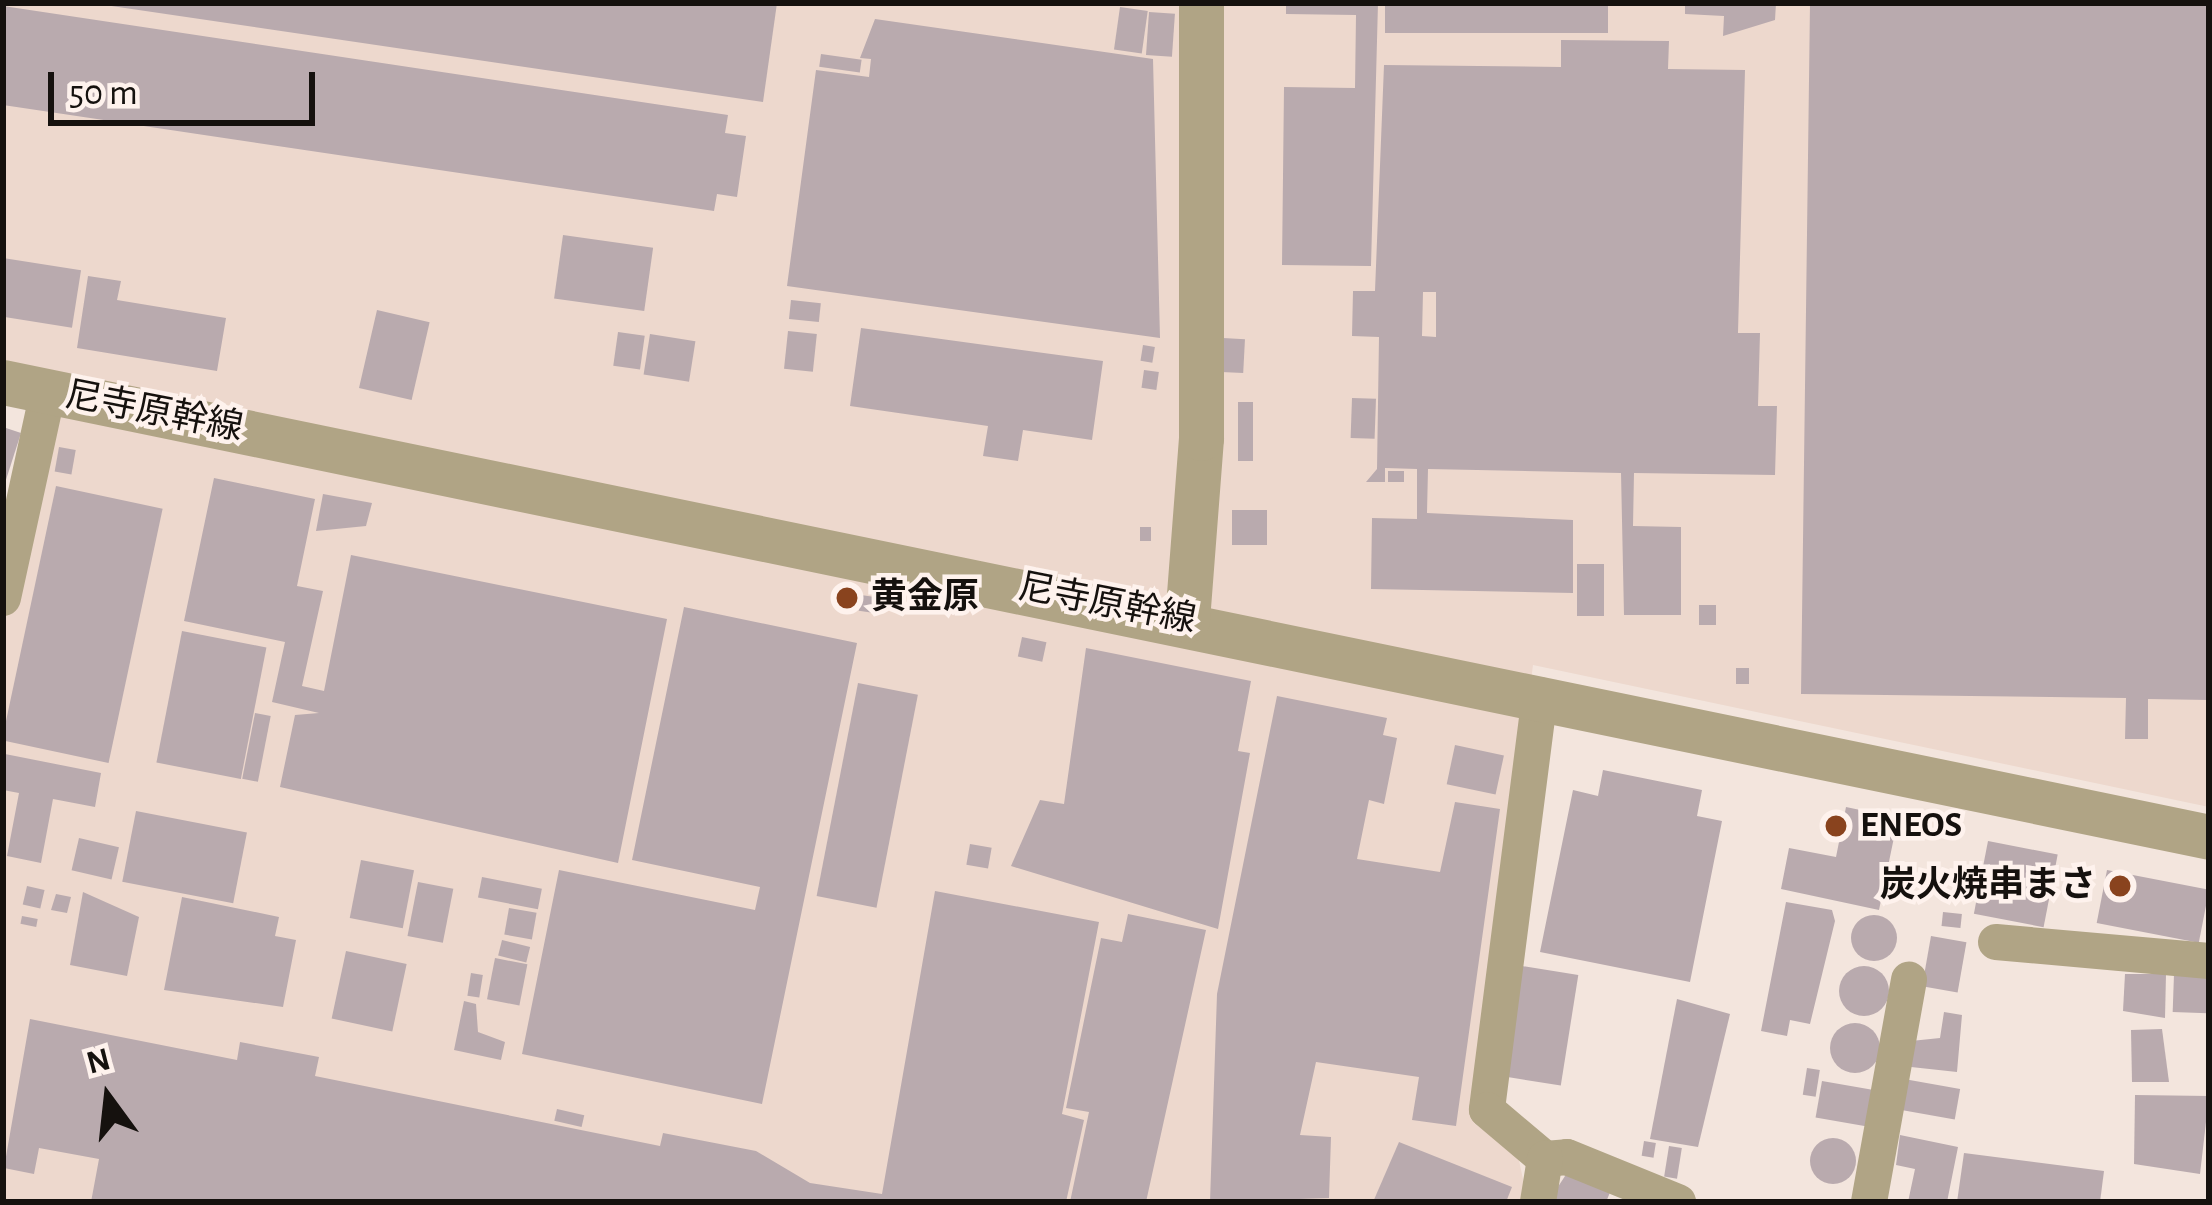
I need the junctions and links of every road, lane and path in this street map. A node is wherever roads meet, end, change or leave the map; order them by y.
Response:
1 (1201, 3) edge
2 (3, 382) edge
3 (48, 391) junction
4 (3, 598) edge
5 (1187, 620) junction
6 (1540, 694) junction
7 (2209, 837) edge
8 (1996, 942) dead end
9 (2209, 962) edge
10 (1909, 980) dead end
11 (1545, 1159) junction
12 (1881, 1189) edge
13 (1538, 1202) edge
14 (1678, 1202) edge

1 - 5 street
2 - 3 street, 尼寺原幹線
3 - 4 street
3 - 5 street, 尼寺原幹線
5 - 6 street, 尼寺原幹線
6 - 7 street, 尼寺原幹線
6 - 11 street
8 - 9 street
10 - 12 street
11 - 13 street
11 - 14 street

